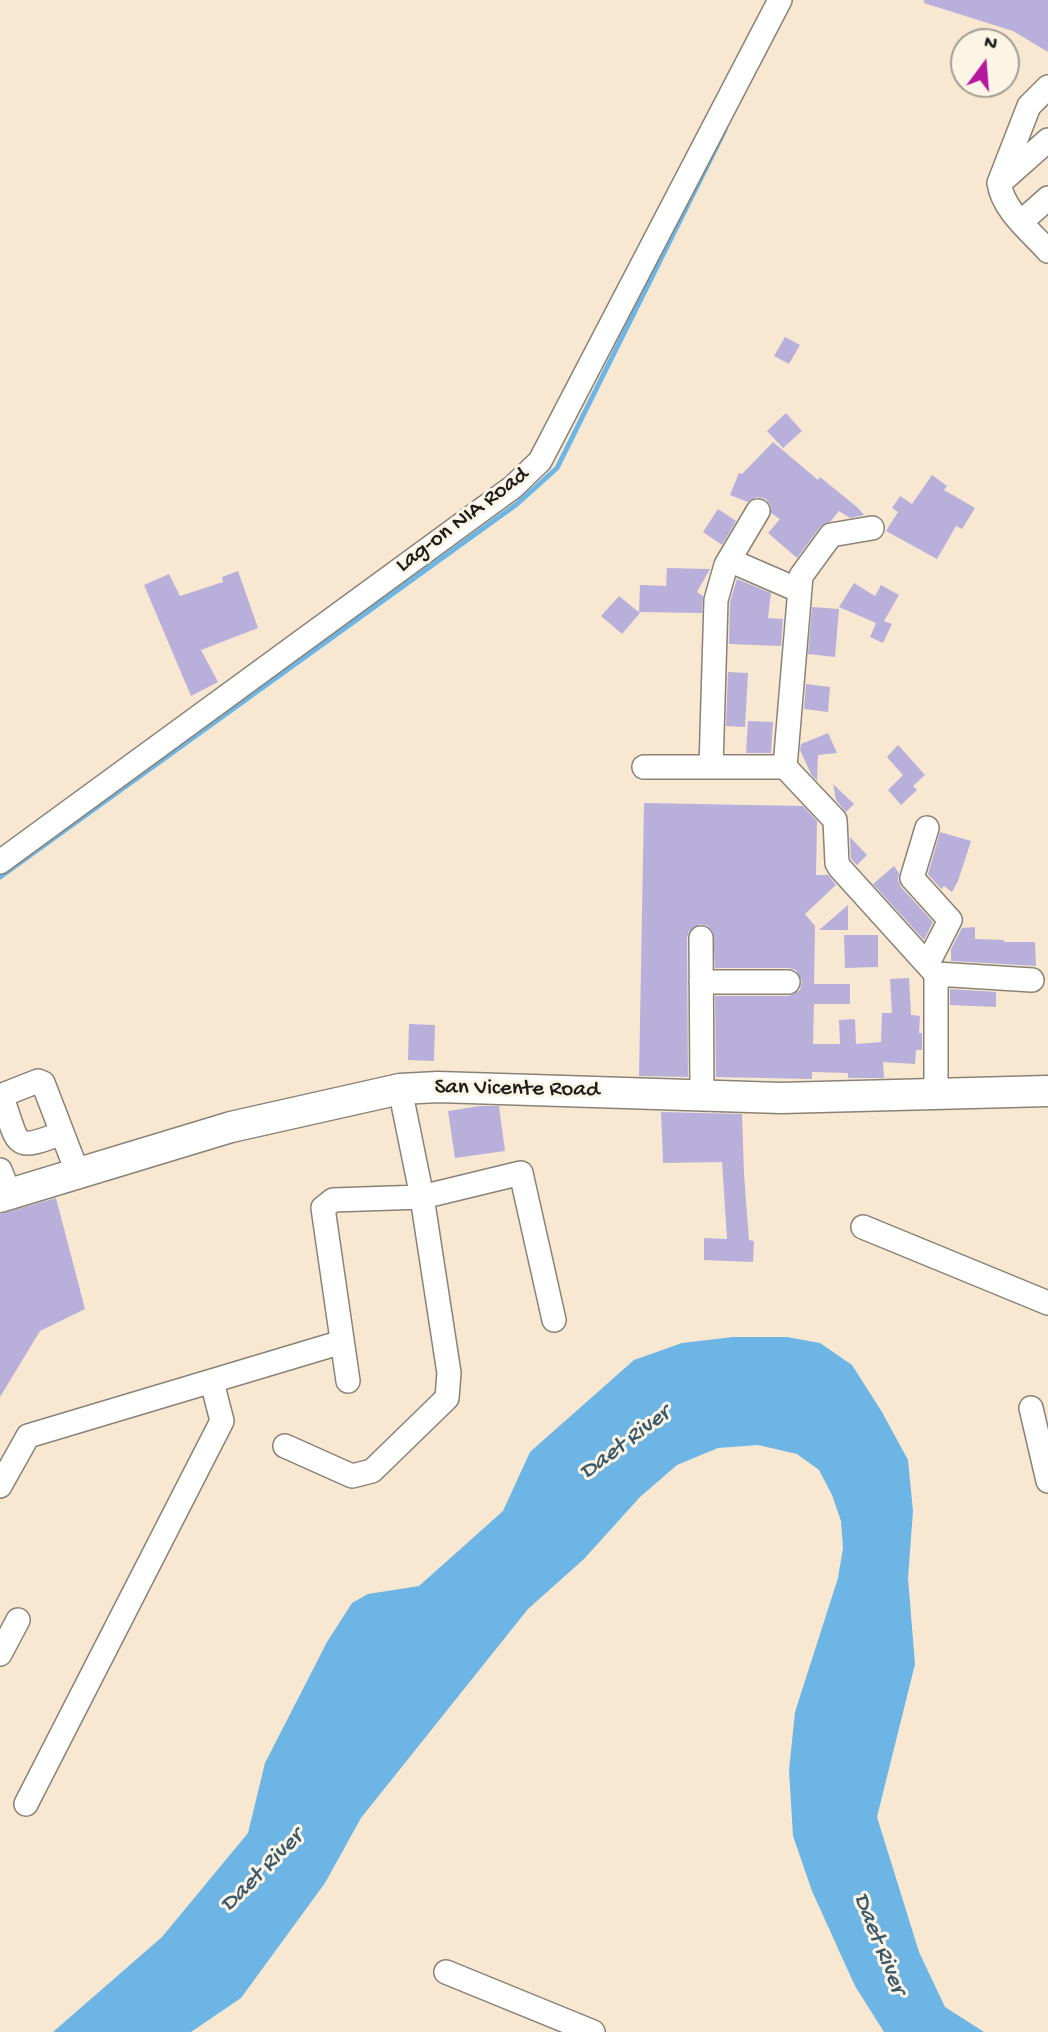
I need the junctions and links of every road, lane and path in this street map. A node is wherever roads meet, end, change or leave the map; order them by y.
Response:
1 (780, 0) edge
2 (1048, 87) edge
3 (1048, 140) edge
4 (999, 183) junction
5 (1048, 198) edge
6 (1021, 222) junction
7 (1048, 249) edge
8 (758, 511) dead end
9 (872, 528) dead end
10 (729, 560) junction
11 (798, 590) junction
12 (644, 767) dead end
13 (711, 767) junction
14 (785, 767) junction
15 (927, 828) dead end
16 (0, 862) edge
17 (701, 938) dead end
18 (932, 968) junction
19 (1031, 980) dead end
20 (701, 982) junction
21 (788, 982) dead end
22 (400, 1089) junction
23 (1048, 1091) edge
24 (936, 1094) junction
25 (702, 1096) junction
26 (62, 1133) dead end
27 (78, 1174) junction
28 (3, 1187) edge
29 (422, 1197) junction
30 (863, 1227) dead end
31 (1048, 1303) edge
32 (554, 1320) dead end
33 (342, 1342) junction
34 (348, 1381) dead end
35 (212, 1382) junction
36 (1031, 1408) dead end
37 (285, 1446) dead end
38 (1048, 1481) edge
39 (0, 1486) edge
40 (18, 1620) dead end
41 (0, 1654) edge
42 (26, 1804) dead end
43 (446, 1972) dead end
44 (593, 2032) edge

1 - 16 street, Lag-on NIA Road
2 - 4 street
3 - 4 street
4 - 6 street
5 - 6 street
6 - 7 street
8 - 10 street
9 - 11 street
10 - 11 street
10 - 13 street
11 - 14 street
12 - 13 street
13 - 14 street
14 - 18 street
15 - 18 street
17 - 20 street
18 - 19 street
18 - 24 street
20 - 21 street
20 - 25 street
22 - 25 main road, San Vicente Road
22 - 27 main road, San Vicente Road
22 - 29 street
23 - 24 main road, San Vicente Road
24 - 25 main road, San Vicente Road
26 - 27 street
27 - 28 main road, San Vicente Road
29 - 32 street
29 - 33 street
29 - 37 street
30 - 31 street
33 - 34 street
33 - 35 street
35 - 39 street
35 - 42 street
36 - 38 street
40 - 41 street
43 - 44 street

